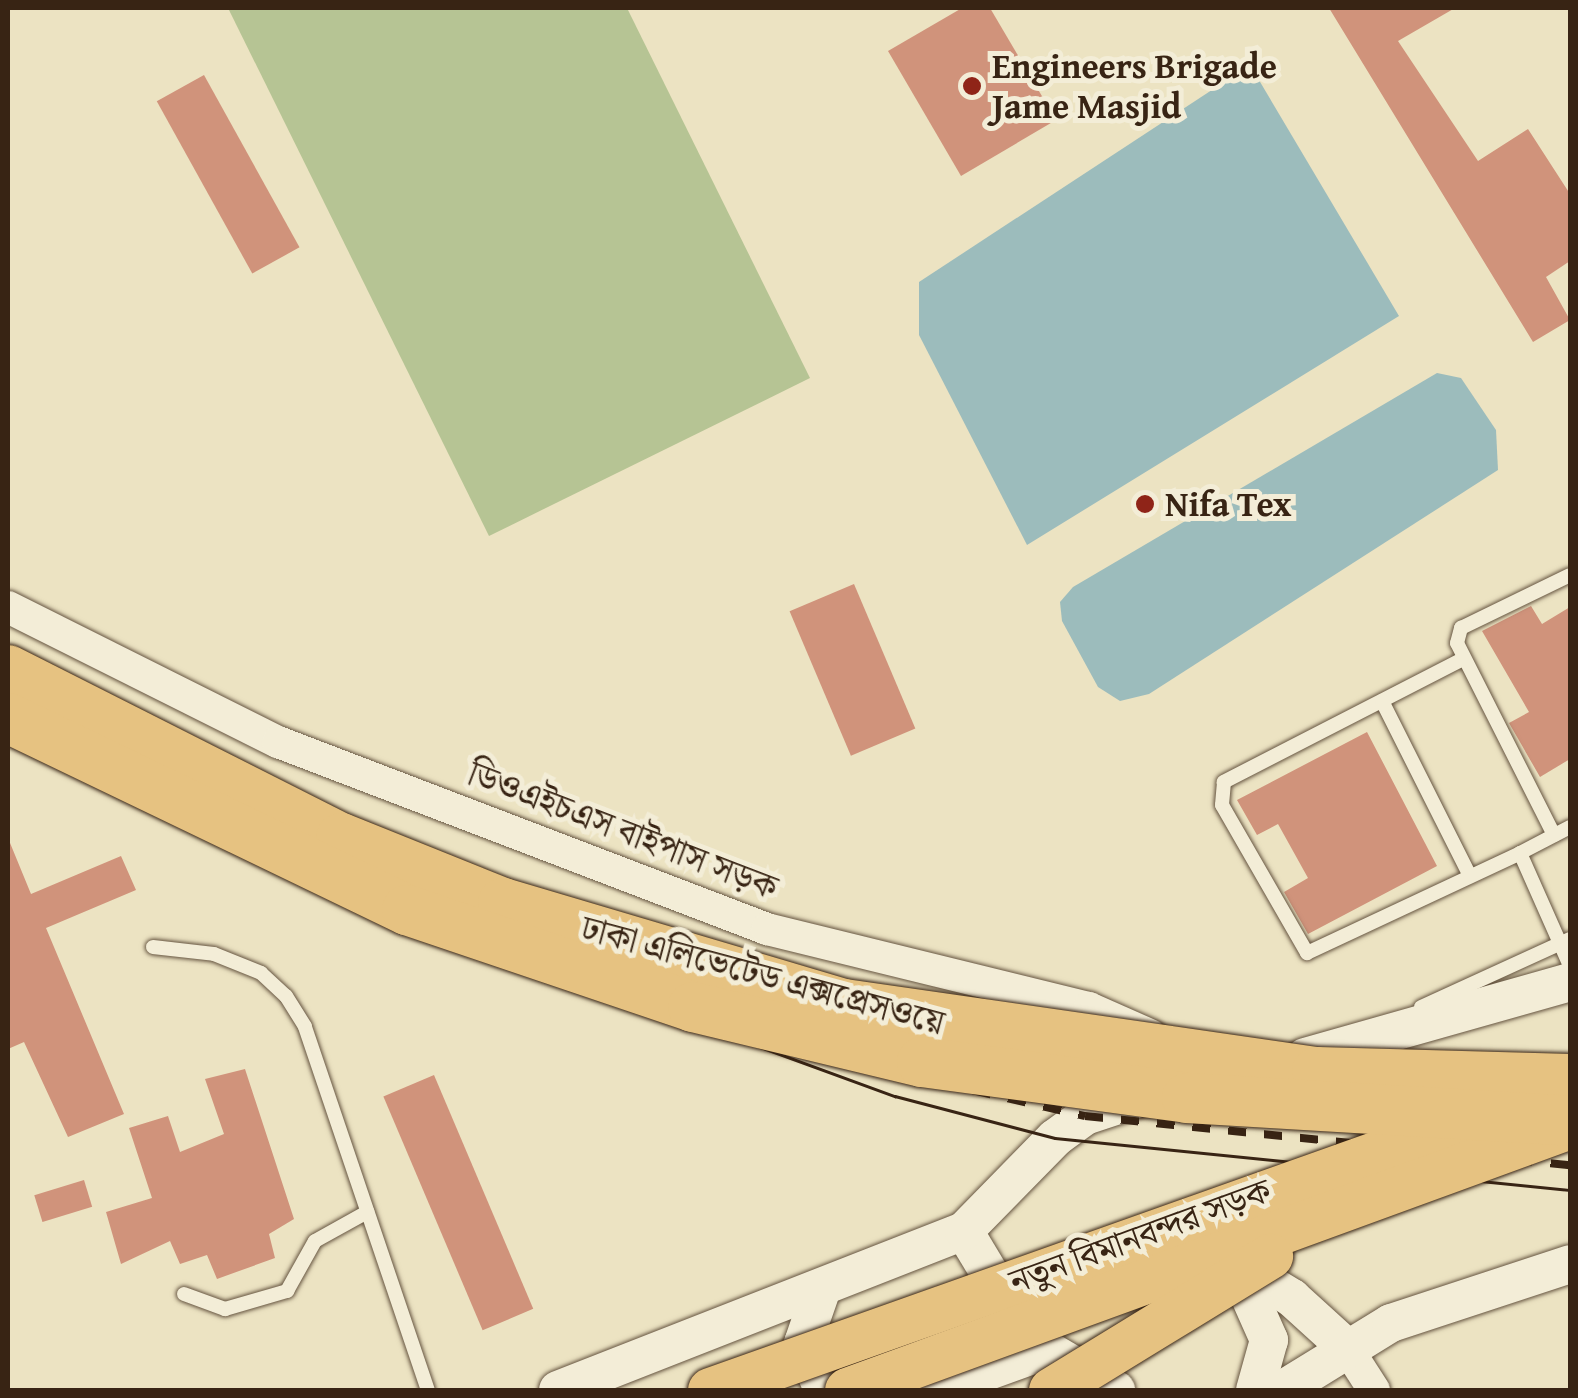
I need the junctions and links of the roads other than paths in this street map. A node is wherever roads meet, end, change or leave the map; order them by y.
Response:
1 (1570, 575) edge
2 (8, 607) edge
3 (1461, 660) junction
4 (8, 670) edge
5 (1382, 701) junction
6 (8, 718) edge
7 (1570, 826) edge
8 (1554, 835) junction
9 (1520, 853) junction
10 (1470, 876) junction
11 (1566, 941) edge
12 (153, 947) dead end
13 (1570, 966) edge
14 (1570, 982) edge
15 (1365, 1046) junction
16 (1232, 1070) junction
17 (1570, 1081) edge
18 (1570, 1124) edge
19 (366, 1212) junction
20 (1325, 1218) junction
21 (964, 1231) junction
22 (1232, 1262) junction
23 (1570, 1264) edge
24 (986, 1274) junction
25 (184, 1294) dead end
26 (820, 1294) junction
27 (709, 1333) junction
28 (1347, 1348) junction
29 (1046, 1371) edge
30 (428, 1390) edge
31 (558, 1390) edge
32 (710, 1390) edge
33 (767, 1390) edge
34 (822, 1390) edge
35 (847, 1390) edge
36 (936, 1390) edge
37 (1116, 1390) edge
38 (1255, 1390) edge
39 (1282, 1390) edge
40 (1374, 1390) edge

1 - 3 lane
2 - 16 street, ডিওএইচএস বাইপাস সড়ক
3 - 5 lane
3 - 8 lane
4 - 17 highway, ঢাকা এলিভেটেড এক্সপ্রেসওয়ে, bridge
5 - 10 lane
5 - 10 lane
6 - 18 highway, ঢাকা এলিভেটেড এক্সপ্রেসওয়ে, bridge
7 - 8 lane
8 - 9 lane
9 - 10 lane
9 - 11 lane
11 - 13 lane
11 - 15 lane
12 - 19 lane
14 - 15 main road
15 - 16 main road
16 - 21 main road
17 - 32 highway, নতুন বিমানবন্দর সড়ক, bridge
18 - 20 highway, নতুন বিমানবন্দর সড়ক, bridge
19 - 25 lane
19 - 30 lane
20 - 29 highway, bridge
20 - 35 highway, নতুন বিমানবন্দর সড়ক, bridge
21 - 24 main road
21 - 26 main road
22 - 24 main road
22 - 28 main road
22 - 38 main road
23 - 28 main road
24 - 29 main road
26 - 27 main road
26 - 34 main road
27 - 31 main road
27 - 33 main road
28 - 39 main road
28 - 40 street
29 - 36 main road
29 - 37 main road

